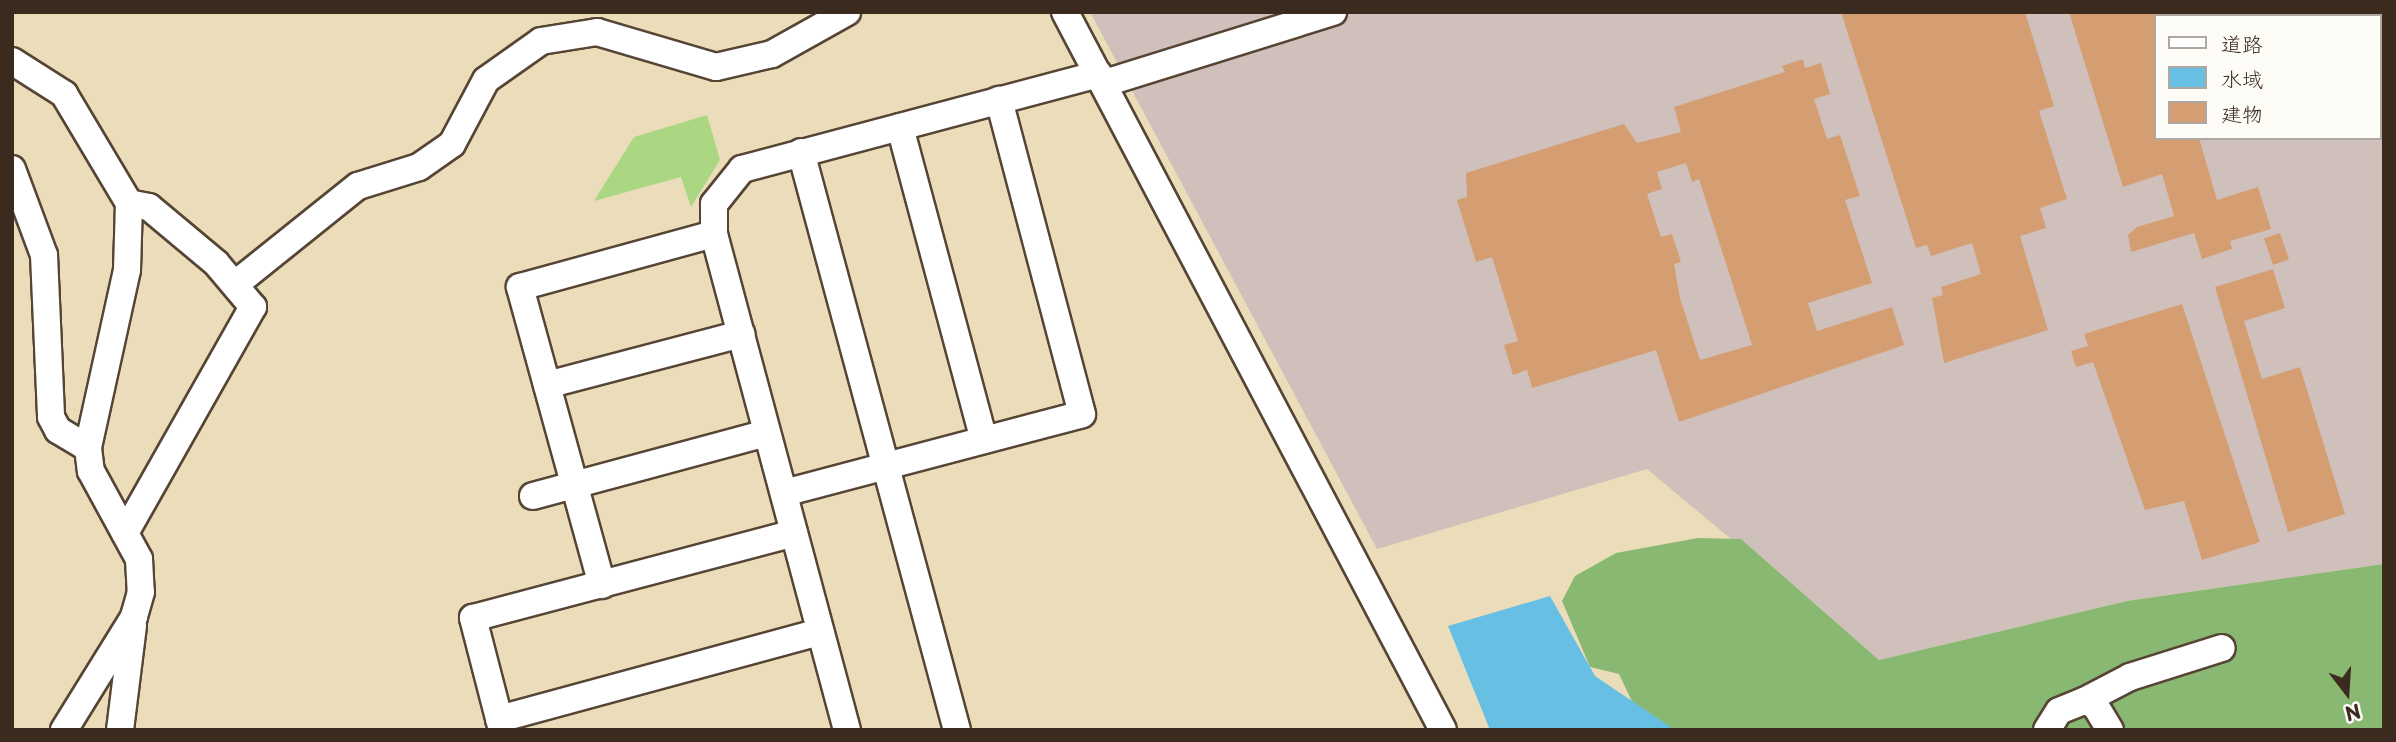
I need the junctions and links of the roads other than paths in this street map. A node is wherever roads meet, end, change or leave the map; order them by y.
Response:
1 (847, 12) edge
2 (1065, 12) edge
3 (1333, 12) edge
4 (12, 61) edge
5 (1102, 79) junction
6 (999, 100) junction
7 (900, 127) junction
8 (801, 152) junction
9 (12, 169) edge
10 (129, 203) junction
11 (714, 234) junction
12 (238, 282) junction
13 (741, 334) junction
14 (547, 385) junction
15 (767, 433) junction
16 (984, 440) junction
17 (89, 448) junction
18 (884, 466) junction
19 (574, 485) junction
20 (784, 494) junction
21 (533, 496) dead end
22 (125, 533) junction
23 (794, 533) junction
24 (602, 585) junction
25 (134, 617) junction
26 (820, 632) junction
27 (2222, 648) dead end
28 (2084, 701) junction
29 (500, 724) edge
30 (64, 730) edge
31 (120, 730) edge
32 (847, 730) edge
33 (957, 730) edge
34 (1443, 730) edge
35 (2047, 730) edge
36 (2110, 730) edge

1 - 12 street
2 - 5 street
3 - 5 street
4 - 10 street
5 - 6 street
5 - 34 street
6 - 7 street
6 - 16 street
7 - 8 street
7 - 16 street
8 - 11 street
8 - 18 street
9 - 17 street
10 - 12 street
10 - 17 street
11 - 13 street
11 - 14 street
12 - 22 street
13 - 14 street
13 - 15 street
14 - 19 street
15 - 19 street
15 - 20 street
16 - 18 street
17 - 22 street
18 - 20 street
18 - 33 street
19 - 21 street
19 - 24 street
20 - 23 street
22 - 25 street
23 - 24 street
23 - 26 street
24 - 29 street
25 - 30 street
25 - 31 street
26 - 29 street
26 - 32 street
27 - 28 street
28 - 35 street
28 - 36 street

